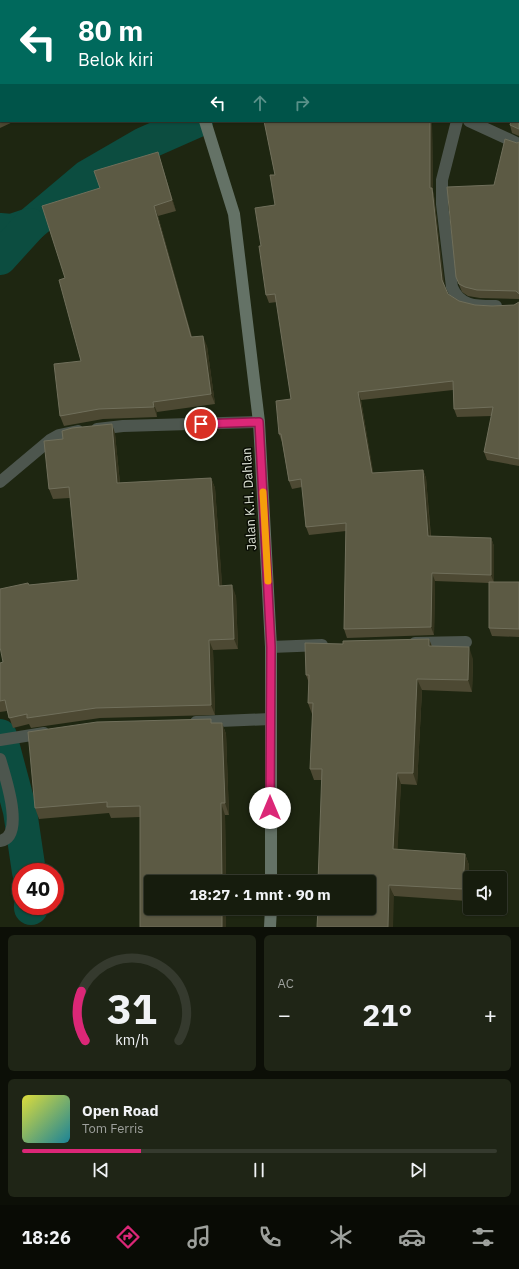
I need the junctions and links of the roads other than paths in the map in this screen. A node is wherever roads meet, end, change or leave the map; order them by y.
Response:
1 (205, 122) edge
2 (471, 122) edge
3 (456, 124) edge
4 (519, 144) edge
5 (508, 306) edge
6 (259, 422) junction
7 (0, 482) edge
8 (466, 642) dead end
9 (403, 644) edge
10 (334, 645) edge
11 (271, 647) junction
12 (270, 719) junction
13 (185, 723) edge
14 (53, 732) edge
15 (5, 738) edge
16 (0, 759) edge
17 (0, 841) edge
18 (271, 875) edge
19 (271, 915) edge
20 (270, 927) edge

1 - 6 street, Jalan K.H. Dahlan
2 - 4 street
3 - 5 street
6 - 7 street
6 - 11 street, Jalan K.H. Dahlan
8 - 9 street
10 - 11 street
11 - 12 street, Jalan K.H. Dahlan
12 - 13 street
12 - 18 street, Jalan K.H. Dahlan
14 - 15 street
16 - 17 street
19 - 20 street

